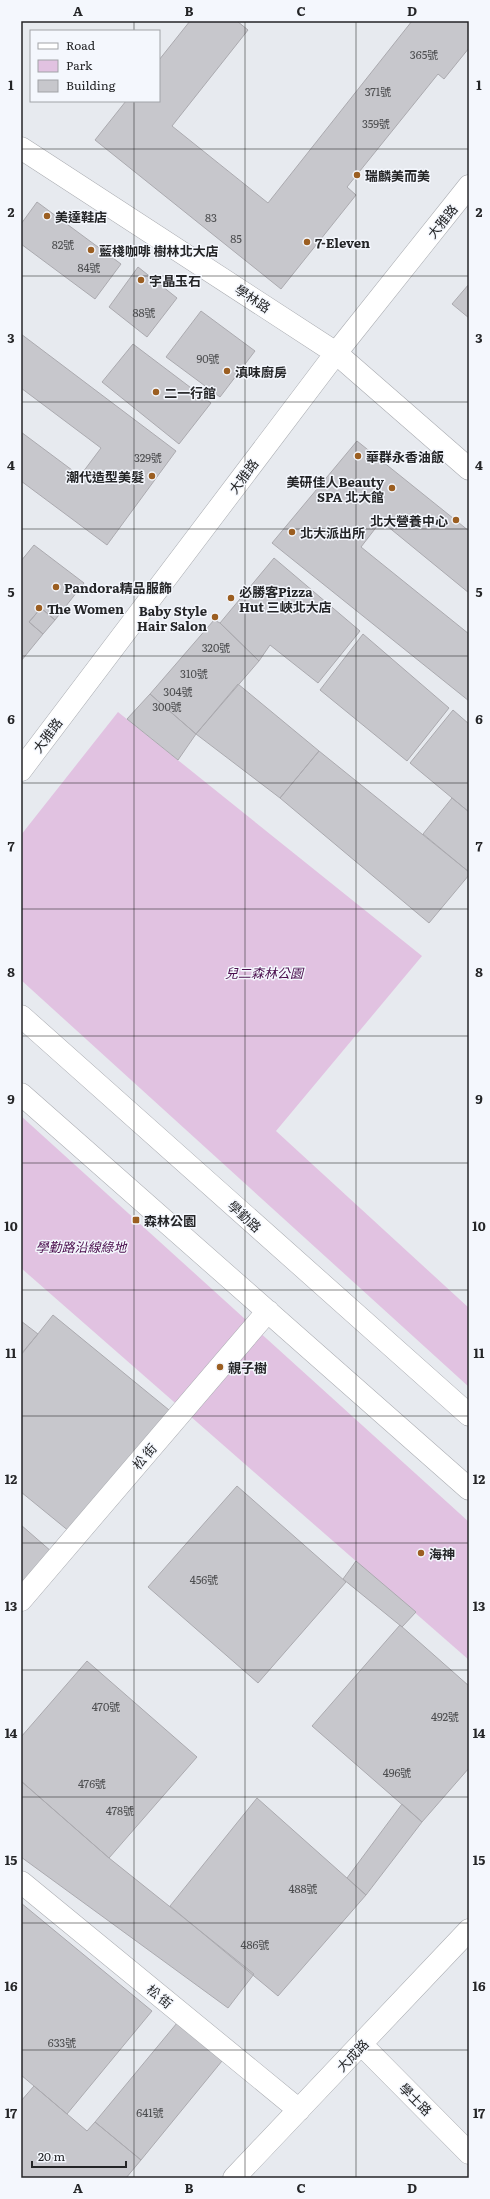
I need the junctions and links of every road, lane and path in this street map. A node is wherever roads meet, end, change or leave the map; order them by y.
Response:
1 (21, 148) edge
2 (469, 186) edge
3 (336, 353) junction
4 (469, 469) edge
5 (21, 770) edge
6 (21, 1016) edge
7 (21, 1094) edge
8 (268, 1311) junction
9 (469, 1415) edge
10 (469, 1489) edge
11 (21, 1600) edge
12 (21, 1882) edge
13 (469, 1930) edge
14 (362, 2045) junction
15 (299, 2110) junction
16 (469, 2153) edge
17 (234, 2178) edge

1 - 3 street, 學林路
2 - 3 street, 大雅路
3 - 4 street, 學林路
3 - 5 street, 大雅路
6 - 9 street, 學勤路
7 - 8 street
8 - 10 street
8 - 11 street, 松 街
12 - 15 street, 松 街
13 - 14 street, 大成路
14 - 15 street, 大成路
14 - 16 street, 學士路
15 - 17 street, 大成路

